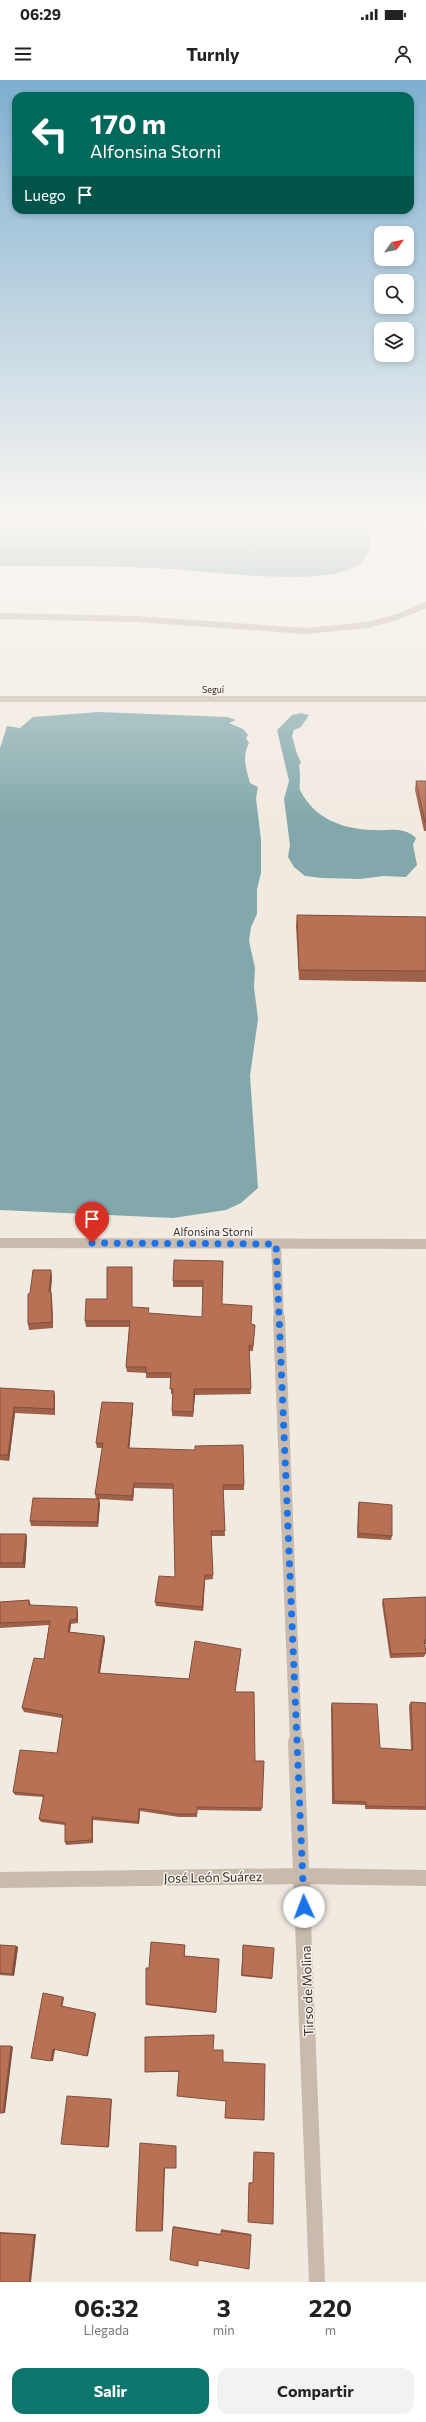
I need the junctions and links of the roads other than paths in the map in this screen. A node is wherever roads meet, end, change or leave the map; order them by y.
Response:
1 (127, 619) edge
2 (393, 619) edge
3 (0, 699) edge
4 (426, 699) edge
5 (0, 1243) edge
6 (276, 1244) junction
7 (426, 1244) edge
8 (302, 1876) junction
9 (426, 1878) edge
10 (0, 1880) edge
11 (317, 2282) edge

1 - 2 street
3 - 4 street, Seguí
5 - 6 street, Alfonsina Storni
6 - 7 street, Alfonsina Storni
6 - 8 street, Tirso de Molina
8 - 9 street, José León Suárez
8 - 10 street, José León Suárez
8 - 11 street, Tirso de Molina

